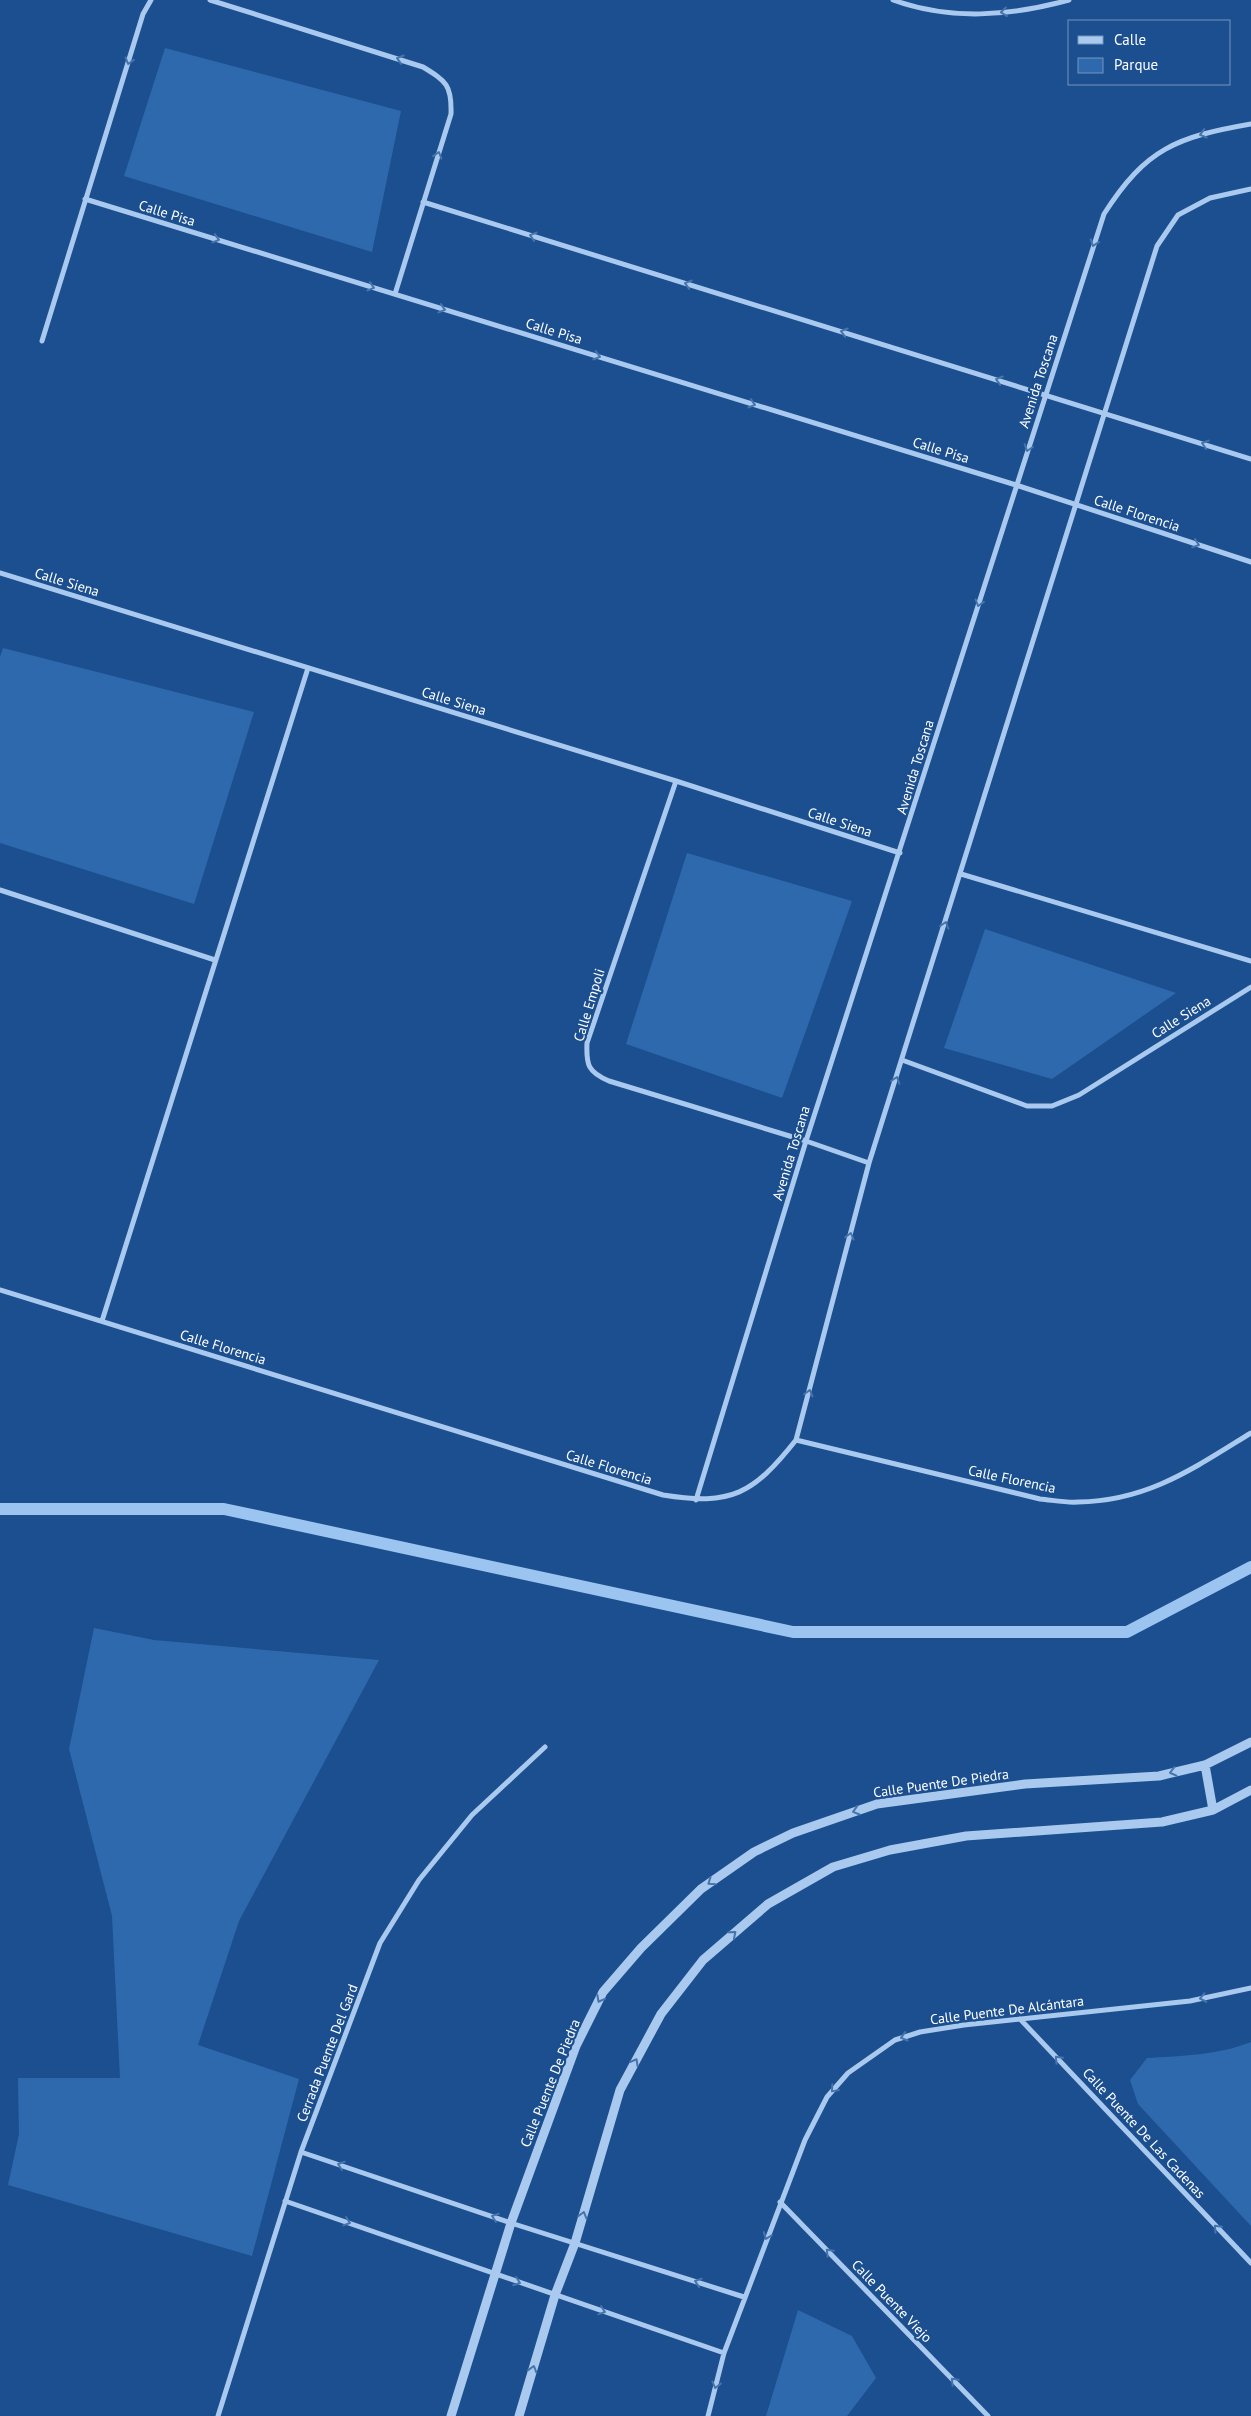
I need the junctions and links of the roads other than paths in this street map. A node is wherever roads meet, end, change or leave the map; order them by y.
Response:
1 (151, 0) edge
2 (210, 0) edge
3 (893, 0) edge
4 (1069, 0) edge
5 (1251, 124) edge
6 (1251, 189) edge
7 (85, 199) junction
8 (424, 202) junction
9 (395, 294) junction
10 (42, 342) dead end
11 (1046, 394) junction
12 (1103, 412) junction
13 (1251, 459) edge
14 (1016, 485) junction
15 (1075, 504) junction
16 (1251, 562) edge
17 (0, 572) edge
18 (308, 668) junction
19 (676, 781) junction
20 (900, 853) junction
21 (961, 874) junction
22 (0, 890) edge
23 (215, 960) junction
24 (1251, 961) edge
25 (1251, 987) edge
26 (902, 1060) junction
27 (806, 1141) junction
28 (869, 1163) junction
29 (0, 1290) edge
30 (102, 1321) junction
31 (1251, 1433) edge
32 (796, 1440) junction
33 (696, 1500) junction
34 (1251, 1742) edge
35 (545, 1747) dead end
36 (1205, 1765) junction
37 (1251, 1790) edge
38 (1213, 1810) junction
39 (1251, 1988) edge
40 (1020, 2019) junction
41 (301, 2152) junction
42 (285, 2200) junction
43 (780, 2202) junction
44 (511, 2223) junction
45 (575, 2243) junction
46 (1251, 2263) edge
47 (496, 2274) junction
48 (555, 2296) junction
49 (744, 2297) junction
50 (724, 2353) junction
51 (218, 2416) edge
52 (452, 2416) edge
53 (519, 2416) edge
54 (708, 2416) edge
55 (988, 2416) edge

1 -> 7 street
8 -> 2 street
4 -> 3 street
5 -> 11 street, Avenida Toscana
6 - 12 street
7 -> 9 street, Calle Pisa
7 - 10 street
8 - 9 street
11 -> 8 street
9 -> 14 street, Calle Pisa
11 - 12 street
11 -> 14 street, Avenida Toscana
13 -> 12 street
12 - 15 street
14 - 15 street, Calle Florencia
14 -> 20 street, Avenida Toscana
15 -> 16 street, Calle Florencia
15 - 21 street
17 - 18 street, Calle Siena
18 - 19 street, Calle Siena
18 - 23 street
19 - 20 street, Calle Siena
19 - 27 street, Calle Empoli
20 - 27 street, Avenida Toscana
21 - 24 street
26 -> 21 street
22 - 23 street
23 - 30 street
25 - 26 street, Calle Siena
28 -> 26 street
27 - 28 street, Calle Empoli
27 - 33 street, Avenida Toscana
32 -> 28 street
29 - 30 street, Calle Florencia
30 - 33 street, Calle Florencia
31 - 32 street, Calle Florencia
32 - 33 street, Calle Florencia
34 - 36 street, Calle Puente De Piedra
35 - 41 street, Cerrada Puente Del Gard
36 - 38 street
36 -> 44 street, Calle Puente De Piedra
37 - 38 street
45 -> 38 street
39 -> 40 street, Calle Puente De Alcántara
40 -> 43 street, Calle Puente De Alcántara
46 -> 40 street, Calle Puente De Las Cadenas
41 - 42 street, Cerrada Puente Del Gard
44 -> 41 street
42 -> 47 street
42 - 51 street, Cerrada Puente Del Gard
43 -> 49 street, Calle Puente De Alcántara
55 -> 43 street, Calle Puente Viejo
44 - 45 street
44 - 47 street, Calle Puente De Piedra
45 - 48 street
49 -> 45 street
47 -> 48 street
47 - 52 street, Calle Puente De Piedra
48 -> 50 street
53 -> 48 street
49 - 50 street, Calle Puente De Alcántara
50 -> 54 street, Calle Puente De Alcántara

